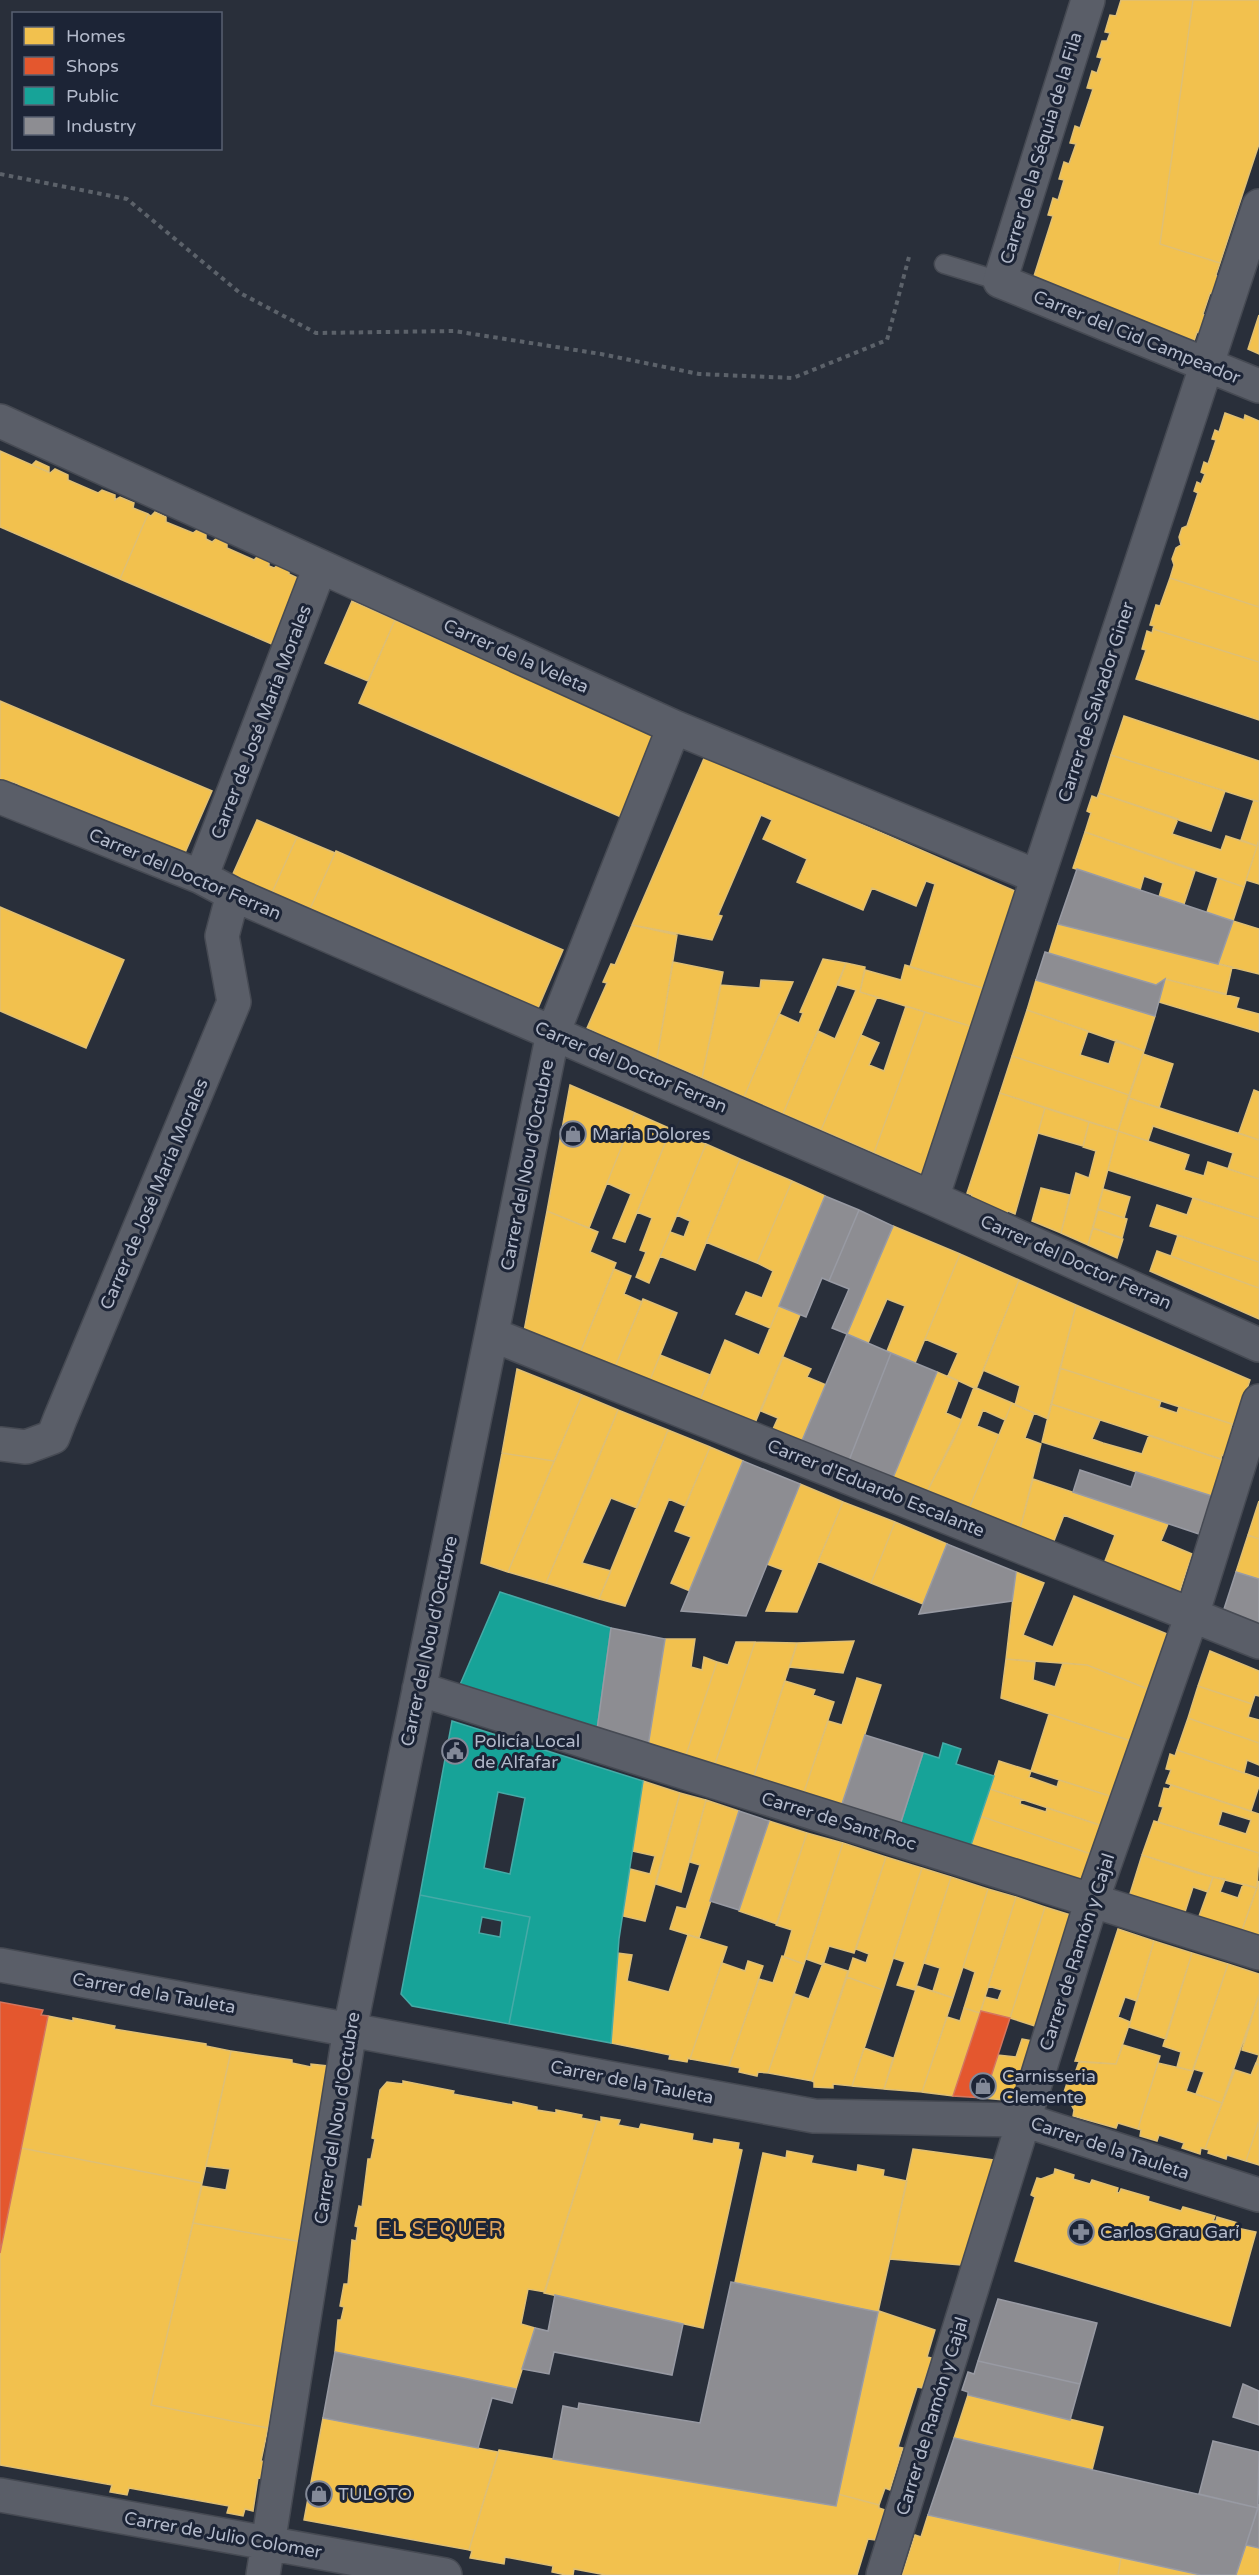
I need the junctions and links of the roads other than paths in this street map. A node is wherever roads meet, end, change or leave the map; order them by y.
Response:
1 (1088, 0) edge
2 (1259, 206) edge
3 (944, 264) dead end
4 (1008, 284) junction
5 (1206, 364) junction
6 (1259, 386) edge
7 (0, 421) edge
8 (320, 567) junction
9 (674, 727) junction
10 (0, 797) edge
11 (201, 877) junction
12 (1038, 878) junction
13 (233, 894) junction
14 (553, 1033) junction
15 (932, 1197) junction
16 (493, 1335) junction
17 (1259, 1345) edge
18 (1259, 1401) edge
19 (0, 1444) edge
20 (1192, 1615) junction
21 (1259, 1642) edge
22 (419, 1689) junction
23 (1092, 1899) junction
24 (1259, 1953) edge
25 (0, 1965) edge
26 (350, 2029) junction
27 (1024, 2120) junction
28 (1259, 2195) edge
29 (0, 2495) edge
30 (268, 2543) junction
31 (263, 2575) edge
32 (445, 2575) edge
33 (883, 2575) edge

1 - 4 street, Carrer de la Séquia de la Fila
2 - 5 street, Carrer de Salvador Giner
3 - 4 lane
4 - 5 street, Carrer del Cid Campeador
5 - 6 street, Carrer del Cid Campeador
5 - 12 street, Carrer de Salvador Giner
7 - 8 street, Carrer de la Veleta
8 - 9 street, Carrer de la Veleta
8 - 11 street, Carrer de José María Morales
9 - 12 street, Carrer de la Veleta
9 - 14 street, Carrer del Nou d'Octubre
10 - 11 street, Carrer del Doctor Ferran
11 - 13 street, Carrer del Doctor Ferran
12 - 15 street, Carrer de Salvador Giner
13 - 14 street, Carrer del Doctor Ferran
13 - 19 street, Carrer de José María Morales
14 - 15 street, Carrer del Doctor Ferran
14 - 16 street, Carrer del Nou d'Octubre
15 - 17 street, Carrer del Doctor Ferran
16 - 20 street, Carrer d'Eduardo Escalante
16 - 22 street, Carrer del Nou d'Octubre
18 - 20 street, Carrer de Ramón y Cajal
20 - 21 street, Carrer d'Eduardo Escalante
20 - 23 street, Carrer de Ramón y Cajal
22 - 23 street, Carrer de Sant Roc
22 - 26 street, Carrer del Nou d'Octubre
23 - 24 street, Carrer de Sant Roc
23 - 27 street, Carrer de Ramón y Cajal
25 - 26 street, Carrer de la Tauleta
26 - 27 street, Carrer de la Tauleta
26 - 30 street, Carrer del Nou d'Octubre
27 - 28 street, Carrer de la Tauleta
27 - 33 street, Carrer de Ramón y Cajal
29 - 30 street, Carrer de Julio Colomer
30 - 31 street, Carrer del Nou d'Octubre
30 - 32 street, Carrer de Julio Colomer

